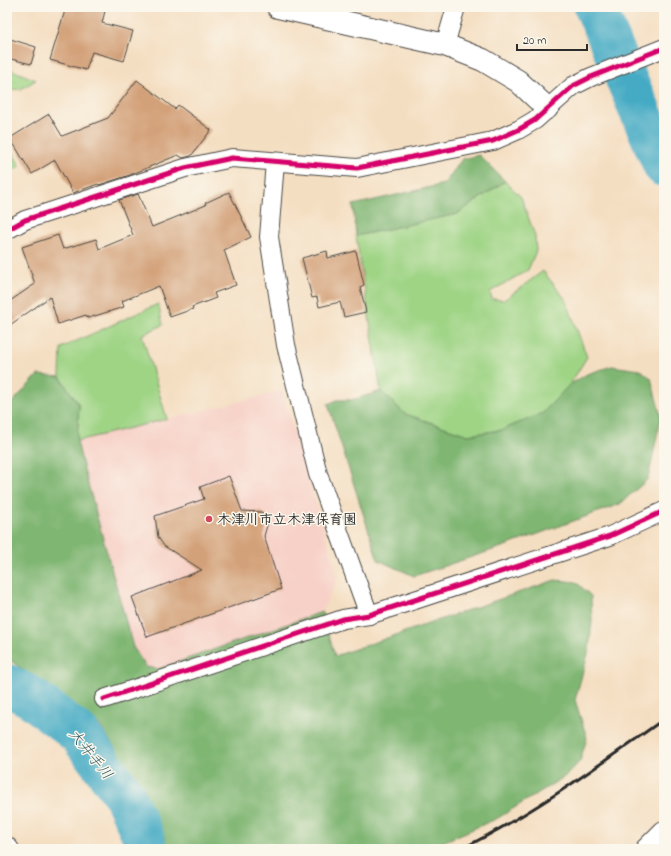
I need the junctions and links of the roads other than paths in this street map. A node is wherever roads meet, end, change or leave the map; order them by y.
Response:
1 (278, 7) edge
2 (456, 7) edge
3 (445, 45) junction
4 (661, 49) edge
5 (547, 108) junction
6 (275, 162) junction
7 (7, 230) edge
8 (664, 511) edge
9 (369, 615) junction
10 (104, 699) dead end
11 (664, 832) edge
12 (7, 846) edge
13 (10, 849) edge
14 (648, 849) edge

1 - 3 street
2 - 3 street
3 - 5 street
4 - 5 street
5 - 6 street
6 - 7 street
6 - 9 street
8 - 9 street
9 - 10 street
11 - 14 street
12 - 13 street

